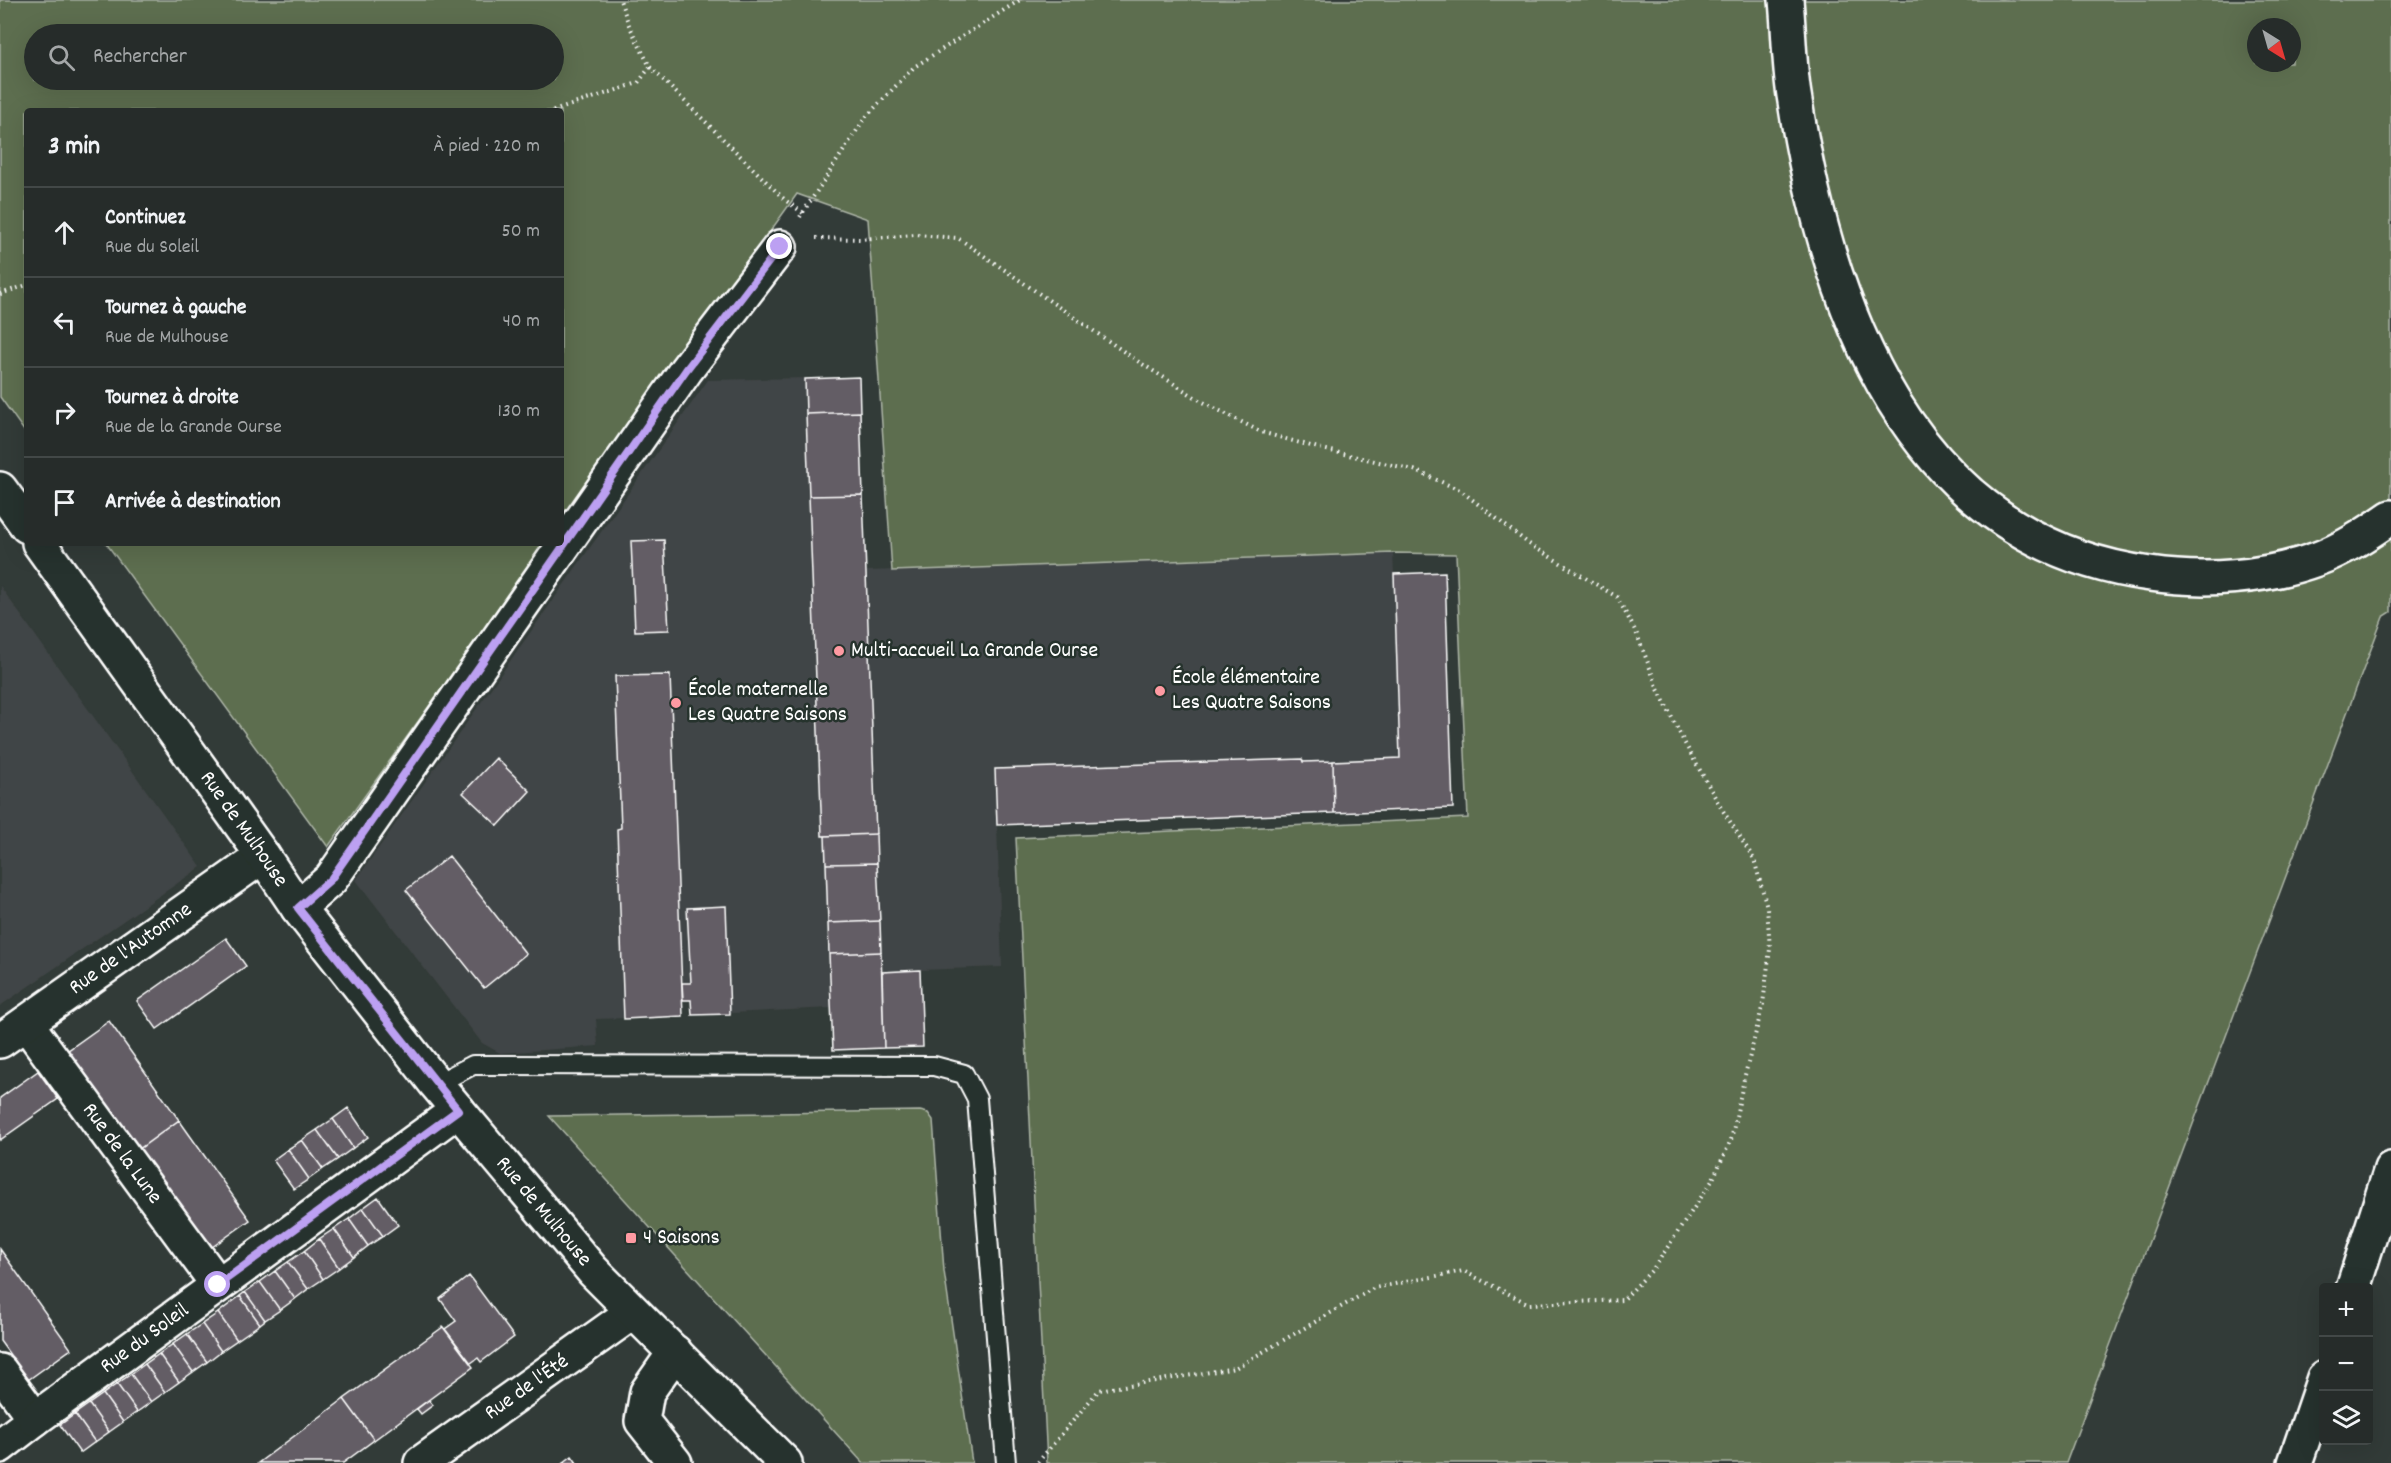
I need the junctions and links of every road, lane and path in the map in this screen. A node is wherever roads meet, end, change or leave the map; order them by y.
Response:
1 (620, 0) edge
2 (1020, 0) edge
3 (1786, 0) edge
4 (650, 67) junction
5 (562, 108) edge
6 (803, 213) junction
7 (787, 238) junction
8 (24, 286) edge
9 (0, 294) edge
10 (0, 489) edge
11 (2391, 517) edge
12 (24, 522) edge
13 (564, 545) edge
14 (41, 546) edge
15 (563, 546) edge
16 (263, 856) junction
17 (298, 908) junction
18 (13, 1032) edge
19 (436, 1084) junction
20 (458, 1110) junction
21 (2391, 1169) edge
22 (2354, 1283) edge
23 (218, 1285) junction
24 (633, 1311) junction
25 (675, 1352) junction
26 (0, 1371) edge
27 (2320, 1391) edge
28 (35, 1419) junction
29 (0, 1446) edge
30 (421, 1463) edge
31 (675, 1463) edge
32 (786, 1463) edge
33 (1006, 1463) edge
34 (1037, 1463) edge
35 (2295, 1463) edge

1 - 4 path
2 - 6 path
3 - 11 main road
4 - 5 path
4 - 6 path
6 - 7 path
7 - 13 main road
7 - 34 path
8 - 9 path
10 - 12 main road
14 - 16 main road, Rue de Mulhouse
15 - 17 main road
16 - 17 main road, Rue de Mulhouse
16 - 18 main road, Rue de l'Automne
17 - 19 main road, Rue de Mulhouse
18 - 23 main road, Rue de la Lune
19 - 20 main road, Rue de Mulhouse
19 - 33 lane
20 - 23 main road, Rue du Soleil
20 - 24 main road, Rue de Mulhouse
21 - 22 main road
23 - 28 main road, Rue du Soleil
24 - 25 main road, Rue de Mulhouse
24 - 30 main road, Rue de l'Été
25 - 31 main road
25 - 32 main road, Rue de Mulhouse
26 - 28 main road
27 - 35 main road
28 - 29 main road, Rue du Soleil

